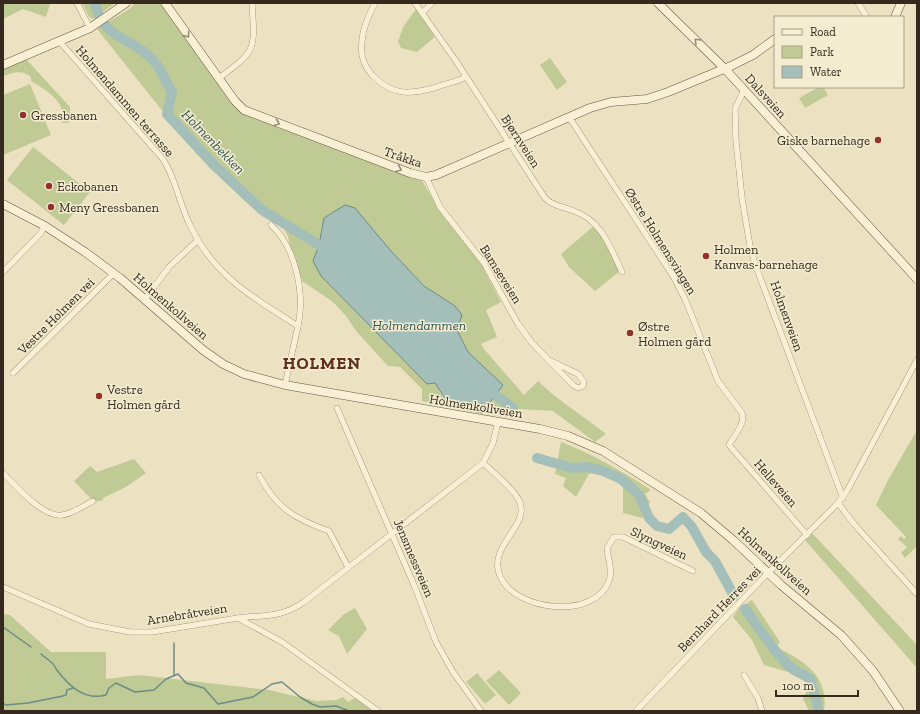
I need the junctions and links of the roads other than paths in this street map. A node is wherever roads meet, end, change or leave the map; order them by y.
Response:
1 (77, 3) edge
2 (126, 3) edge
3 (165, 3) edge
4 (252, 3) edge
5 (374, 3) edge
6 (415, 3) edge
7 (432, 3) edge
8 (658, 3) edge
9 (858, 3) edge
10 (901, 3) edge
11 (422, 13) junction
12 (866, 16) edge
13 (895, 16) edge
14 (90, 28) junction
15 (774, 40) edge
16 (60, 42) junction
17 (3, 65) edge
18 (724, 68) junction
19 (466, 76) junction
20 (219, 78) junction
21 (744, 90) junction
22 (569, 117) junction
23 (510, 142) junction
24 (424, 177) junction
25 (3, 204) edge
26 (271, 225) dead end
27 (45, 226) junction
28 (198, 240) junction
29 (3, 272) edge
30 (622, 272) dead end
31 (114, 273) junction
32 (917, 279) edge
33 (145, 299) junction
34 (298, 326) junction
35 (549, 360) junction
36 (917, 360) edge
37 (13, 373) dead end
38 (286, 385) junction
39 (337, 408) dead end
40 (498, 422) junction
41 (729, 445) joint
42 (483, 463) junction
43 (3, 473) edge
44 (259, 475) dead end
45 (843, 498) junction
46 (93, 501) dead end
47 (838, 503) junction
48 (391, 534) junction
49 (807, 535) junction
50 (348, 568) junction
51 (692, 571) dead end
52 (768, 573) junction
53 (3, 587) edge
54 (917, 594) edge
55 (238, 618) junction
56 (744, 675) dead end
57 (378, 711) edge
58 (480, 711) edge
59 (636, 711) edge
60 (762, 711) edge
61 (900, 711) edge

1 - 14 street
2 - 14 street
3 -> 20 street, Tråkka
4 - 20 street
5 - 19 street
6 - 11 street, Bjørnveien
7 - 11 street
18 -> 8 street, Dalsveien
9 - 12 street
10 - 13 street
11 - 19 street, Bjørnveien
14 - 16 street
15 - 18 street
16 - 17 street
16 - 28 street, Holmendammen terrasse
18 - 21 street, Dalsveien
18 - 22 street, Tråkka
19 - 23 street, Bjørnveien
20 -> 24 street, Tråkka
21 - 32 street, Dalsveien
21 - 45 street, Holmenveien
22 - 23 street, Tråkka
22 - 41 street, Østre Holmensvingen
23 - 24 street, Tråkka
23 - 30 street, Bjørnveien
24 - 35 street, Bamseveien
25 - 27 street, Holmenkollveien
26 - 34 street
27 - 29 street
27 - 31 street, Holmenkollveien
28 - 33 street
28 - 34 street, Holmendammen terrasse
31 - 33 street, Holmenkollveien
31 - 37 street, Vestre Holmen vei
33 - 38 street, Holmenkollveien
34 - 38 street
35 - 35 street, Bamseveien
36 - 45 street, Bernhard Herres vei
38 - 40 street, Holmenkollveien
39 - 48 street, Jensmessveien
40 - 42 street
40 - 52 street, Holmenkollveien
41 - 49 street, Helleveien
42 - 48 street
42 - 51 street, Slyngveien
43 - 46 street
44 - 50 street
45 - 47 street, Bernhard Herres vei
47 - 49 street, Bernhard Herres vei
47 - 54 street
48 - 50 street
48 - 58 street, Jensmessveien
49 - 52 street, Bernhard Herres vei
50 - 55 street
52 - 59 street, Bernhard Herres vei
52 - 61 street, Holmenkollveien
53 - 55 street, Arnebråtveien
55 - 57 street, Arnebråtveien
56 - 60 street

